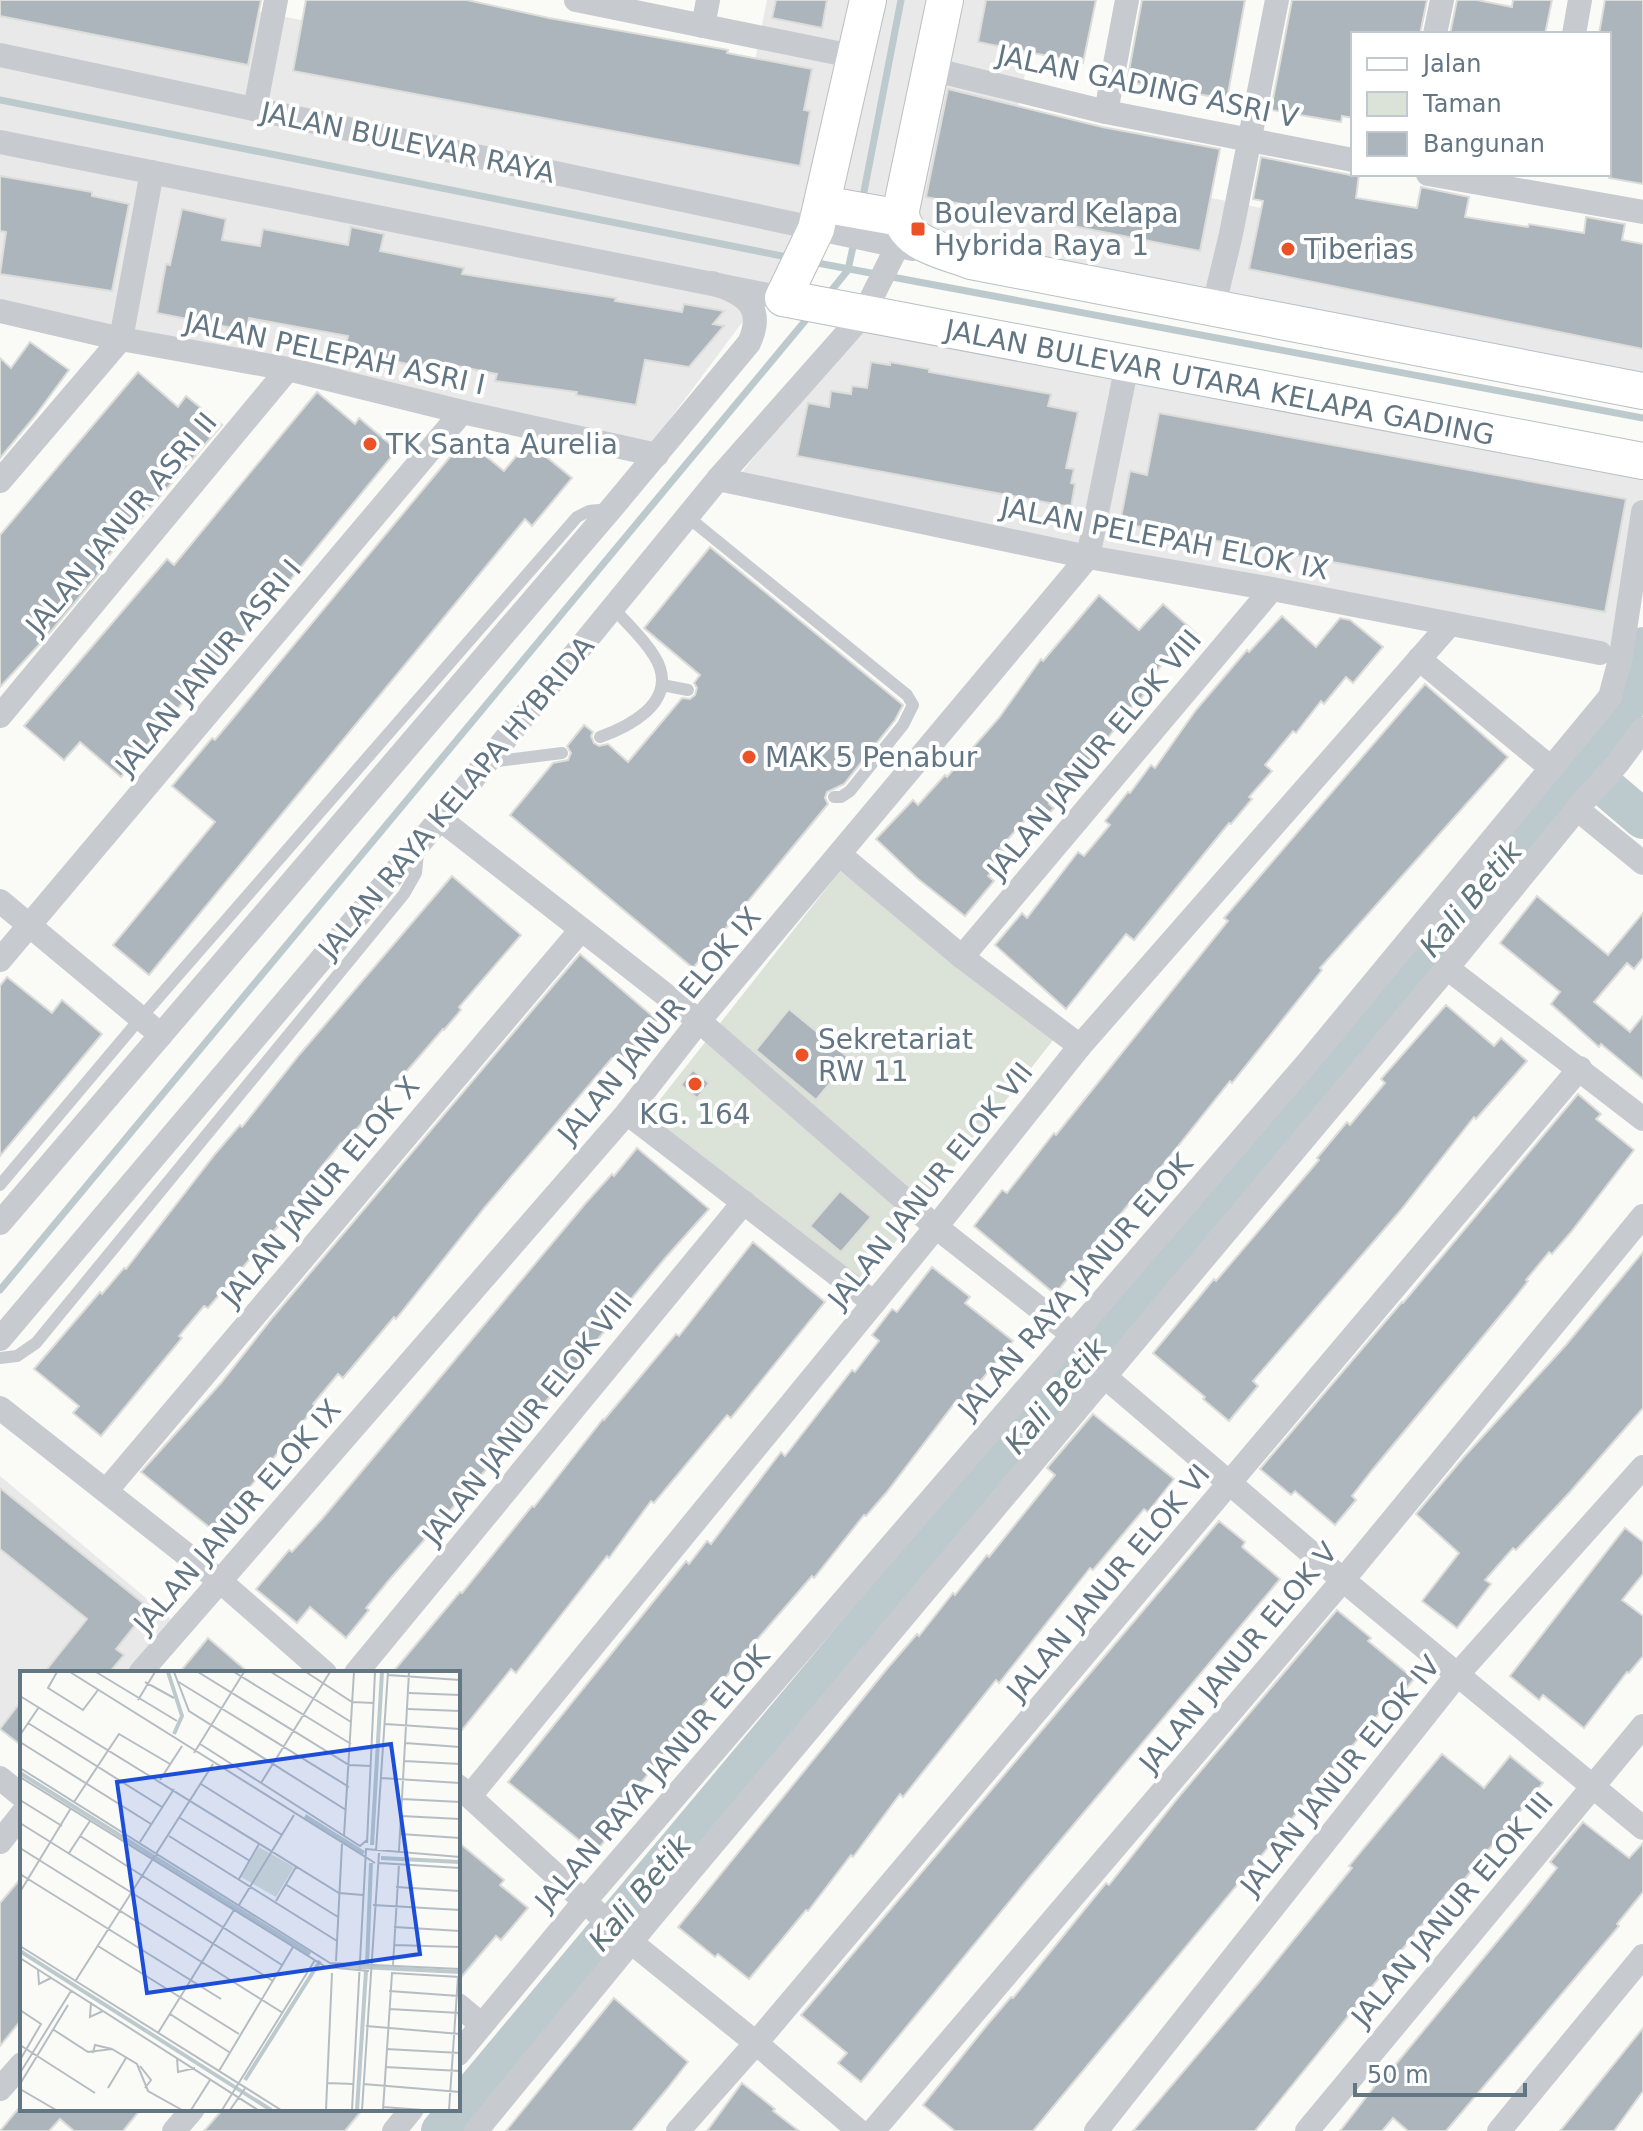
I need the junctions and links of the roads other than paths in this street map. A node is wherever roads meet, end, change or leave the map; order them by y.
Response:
1 (276, 0) edge
2 (576, 0) edge
3 (708, 0) edge
4 (868, 0) edge
5 (945, 0) edge
6 (1127, 0) edge
7 (1277, 0) edge
8 (1442, 0) edge
9 (1580, 0) edge
10 (703, 26) junction
11 (1435, 32) edge
12 (1574, 32) edge
13 (0, 55) edge
14 (857, 57) junction
15 (931, 69) junction
16 (255, 109) junction
17 (1106, 112) junction
18 (1250, 140) junction
19 (0, 142) edge
20 (1351, 160) edge
21 (152, 172) junction
22 (1452, 176) edge
23 (1548, 184) edge
24 (1643, 212) edge
25 (858, 229) junction
26 (712, 283) junction
27 (789, 296) junction
28 (1213, 309) junction
29 (861, 310) junction
30 (0, 311) edge
31 (121, 339) junction
32 (1127, 365) junction
33 (288, 369) junction
34 (1643, 391) edge
35 (462, 412) junction
36 (657, 455) junction
37 (1643, 461) edge
38 (718, 479) junction
39 (0, 481) edge
40 (611, 509) junction
41 (1643, 512) edge
42 (689, 518) junction
43 (1088, 557) junction
44 (1272, 589) junction
45 (613, 608) junction
46 (1450, 624) junction
47 (1600, 653) dead end
48 (1419, 659) junction
49 (662, 685) junction
50 (688, 690) dead end
51 (0, 716) edge
52 (1643, 729) edge
53 (600, 737) dead end
54 (562, 753) dead end
55 (486, 762) junction
56 (1551, 768) junction
57 (834, 797) dead end
58 (1580, 806) junction
59 (440, 819) junction
60 (418, 844) junction
61 (840, 855) junction
62 (1643, 863) edge
63 (0, 901) edge
64 (30, 926) junction
65 (580, 931) junction
66 (962, 957) junction
67 (0, 960) edge
68 (1447, 968) junction
69 (141, 1017) junction
70 (699, 1021) junction
71 (161, 1035) junction
72 (1080, 1046) junction
73 (1580, 1068) junction
74 (627, 1113) junction
75 (1643, 1119) edge
76 (0, 1185) edge
77 (744, 1202) junction
78 (1643, 1216) edge
79 (0, 1223) edge
80 (936, 1227) junction
81 (874, 1303) junction
82 (1072, 1334) junction
83 (0, 1339) edge
84 (0, 1358) edge
85 (1104, 1376) junction
86 (0, 1408) edge
87 (1643, 1467) edge
88 (1230, 1483) junction
89 (106, 1491) junction
90 (1343, 1580) junction
91 (220, 1581) junction
92 (142, 1671) edge
93 (323, 1671) edge
94 (358, 1671) edge
95 (1457, 1675) junction
96 (1643, 1726) edge
97 (0, 1778) edge
98 (1591, 1787) junction
99 (464, 1791) edge
100 (20, 1794) edge
101 (20, 1817) edge
102 (1643, 1828) edge
103 (0, 1842) edge
104 (587, 1904) junction
105 (624, 1936) junction
106 (1643, 1956) edge
107 (460, 2007) edge
108 (482, 2025) junction
109 (756, 2043) junction
110 (460, 2052) edge
111 (20, 2066) edge
112 (0, 2089) edge
113 (191, 2111) edge
114 (410, 2111) edge
115 (174, 2131) edge
116 (394, 2131) edge
117 (476, 2131) edge
118 (678, 2131) edge
119 (859, 2131) edge
120 (873, 2131) edge
121 (1096, 2131) edge
122 (1307, 2131) edge
123 (1499, 2131) edge

1 - 16 street
2 - 10 street
3 - 10 street
4 - 14 main road, JALAN RAYA KELAPA HYBRIDA
5 - 15 main road, JALAN RAYA KELAPA HYBRIDA
6 - 17 street
7 - 18 street
8 - 11 street
9 - 12 street
10 - 14 street
13 - 16 street, JALAN BULEVAR RAYA
14 - 25 main road, JALAN RAYA KELAPA HYBRIDA
15 - 17 street, JALAN GADING ASRI V
15 - 25 main road, JALAN RAYA KELAPA HYBRIDA
16 - 25 street, JALAN BULEVAR RAYA
17 - 18 street, JALAN GADING ASRI V
18 - 20 street, JALAN GADING ASRI V
18 - 28 street
19 - 21 street
21 - 26 street
21 - 31 street
22 - 23 street
23 - 24 street
25 - 27 main road, JALAN RAYA KELAPA HYBRIDA
25 - 28 main road
25 - 29 street, JALAN RAYA KELAPA HYBRIDA
26 - 27 street
26 - 36 street
27 - 29 main road, JALAN BULEVAR UTARA KELAPA GADING
28 - 34 main road
29 - 32 main road, JALAN BULEVAR UTARA KELAPA GADING
29 - 38 street, JALAN RAYA KELAPA HYBRIDA
30 - 31 street, JALAN PELEPAH ASRI I
31 - 33 street, JALAN PELEPAH ASRI I
31 - 39 street
32 - 37 main road, JALAN BULEVAR UTARA KELAPA GADING
32 - 43 street, JALAN JANUR ELOK IX
33 - 35 street, JALAN PELEPAH ASRI I
33 - 51 street, JALAN JANUR ASRI II
35 - 36 street, JALAN PELEPAH ASRI I
35 - 64 street, JALAN JANUR ASRI I
36 - 40 street
38 - 42 street, JALAN RAYA KELAPA HYBRIDA
38 - 43 street, JALAN PELEPAH ELOK IX
40 - 69 lane
40 - 71 street
41 - 56 street, JALAN RAYA JANUR ELOK
42 - 45 street, JALAN RAYA KELAPA HYBRIDA
42 - 57 lane
43 - 44 street, JALAN PELEPAH ELOK IX
43 - 61 street, JALAN JANUR ELOK IX
44 - 46 street, JALAN PELEPAH ELOK IX
44 - 66 street, JALAN JANUR ELOK VIII
45 - 49 lane
45 - 55 street, JALAN RAYA KELAPA HYBRIDA
46 - 47 street, JALAN PELEPAH ELOK IX
46 - 48 street, JALAN JANUR ELOK VII
48 - 56 street
48 - 72 street, JALAN JANUR ELOK VII
49 - 50 lane
49 - 53 lane
52 - 58 street
54 - 55 lane
55 - 59 street, JALAN RAYA KELAPA HYBRIDA
56 - 82 street, JALAN RAYA JANUR ELOK
58 - 62 street
58 - 68 street
59 - 60 street, JALAN RAYA KELAPA HYBRIDA
59 - 65 street
60 - 83 street, JALAN RAYA KELAPA HYBRIDA
60 - 84 lane
61 - 66 street
61 - 70 street, JALAN JANUR ELOK IX
63 - 64 street
64 - 67 street, JALAN JANUR ASRI I
64 - 69 street
65 - 70 street
65 - 89 street, JALAN JANUR ELOK X
66 - 72 street
68 - 73 street
68 - 85 street
69 - 71 street
69 - 76 lane
70 - 74 street, JALAN JANUR ELOK IX
70 - 80 street
71 - 79 street
72 - 80 street, JALAN JANUR ELOK VII
73 - 75 street
73 - 88 street, JALAN JANUR ELOK VI
74 - 77 street
74 - 91 street, JALAN JANUR ELOK IX
77 - 81 street
77 - 94 street, JALAN JANUR ELOK VIII
78 - 90 street, JALAN JANUR ELOK V
80 - 81 street, JALAN JANUR ELOK VII
80 - 82 street
81 - 99 street, JALAN JANUR ELOK VII
82 - 104 street, JALAN RAYA JANUR ELOK
85 - 88 street
85 - 105 street
86 - 89 street
87 - 95 street, JALAN JANUR ELOK IV
88 - 90 street
88 - 109 street, JALAN JANUR ELOK VI
89 - 91 street
90 - 95 street
90 - 120 street, JALAN JANUR ELOK V
91 - 92 street, JALAN JANUR ELOK IX
91 - 93 street
95 - 98 street
95 - 121 street, JALAN JANUR ELOK IV
96 - 98 street, JALAN JANUR ELOK III
97 - 100 street
98 - 102 street
98 - 122 street, JALAN JANUR ELOK III
99 - 104 street
101 - 103 street
104 - 105 street
104 - 108 street, JALAN RAYA JANUR ELOK
105 - 109 street
105 - 117 street
106 - 123 street
107 - 108 street
108 - 110 street, JALAN RAYA JANUR ELOK
109 - 118 street, JALAN JANUR ELOK VI
109 - 119 street
111 - 112 street
113 - 115 street
114 - 116 street

